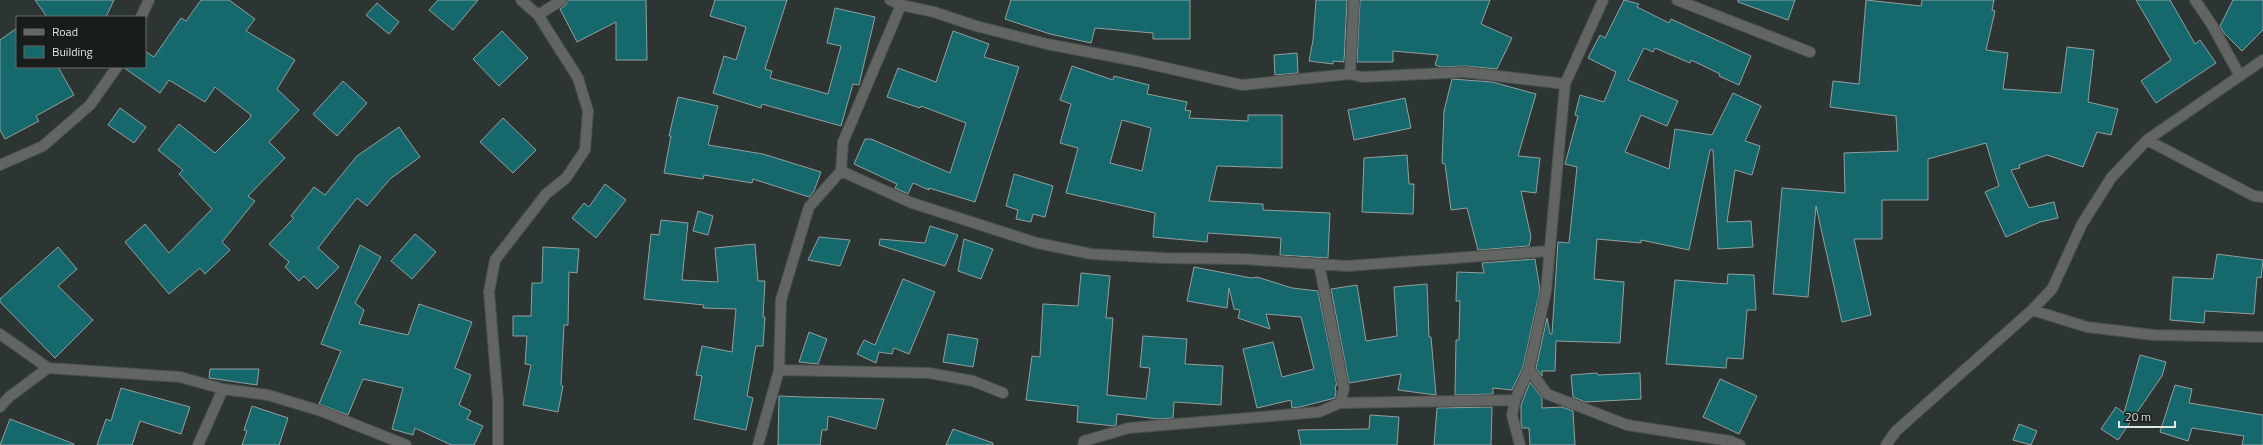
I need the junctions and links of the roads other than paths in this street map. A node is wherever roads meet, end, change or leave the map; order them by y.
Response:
1 (149, 0) edge
2 (522, 0) edge
3 (562, 0) edge
4 (890, 0) edge
5 (1354, 0) edge
6 (1603, 0) edge
7 (1677, 0) edge
8 (2195, 0) edge
9 (901, 6) junction
10 (538, 15) junction
11 (142, 16) edge
12 (1810, 52) dead end
13 (2263, 60) edge
14 (116, 68) edge
15 (1350, 74) junction
16 (2240, 76) junction
17 (1565, 84) junction
18 (2147, 140) junction
19 (1, 160) edge
20 (841, 171) junction
21 (2263, 197) edge
22 (1549, 251) junction
23 (1319, 264) junction
24 (2032, 310) junction
25 (0, 334) edge
26 (2263, 337) edge
27 (48, 368) junction
28 (1528, 368) junction
29 (779, 370) junction
30 (223, 389) junction
31 (1003, 393) dead end
32 (1515, 400) junction
33 (1340, 403) junction
34 (0, 407) edge
35 (198, 445) edge
36 (406, 445) edge
37 (498, 445) edge
38 (758, 445) edge
39 (1083, 445) edge
40 (1520, 445) edge
41 (1740, 445) edge
42 (1886, 445) edge

1 - 11 street
2 - 10 street
3 - 10 street
4 - 9 street
5 - 15 street
6 - 17 street
7 - 12 street
8 - 16 street
9 - 15 street
9 - 20 street
10 - 37 street
13 - 16 street
14 - 19 street
15 - 17 street
16 - 18 street
17 - 22 street
18 - 21 street
18 - 24 street
20 - 23 street
20 - 29 street
22 - 23 street
22 - 28 street
23 - 33 street
24 - 26 street
24 - 42 street
25 - 27 street
27 - 30 street
27 - 34 street
28 - 32 street
28 - 41 street
29 - 31 street
29 - 38 street
30 - 35 street
30 - 36 street
32 - 33 street
32 - 40 street
33 - 39 street

